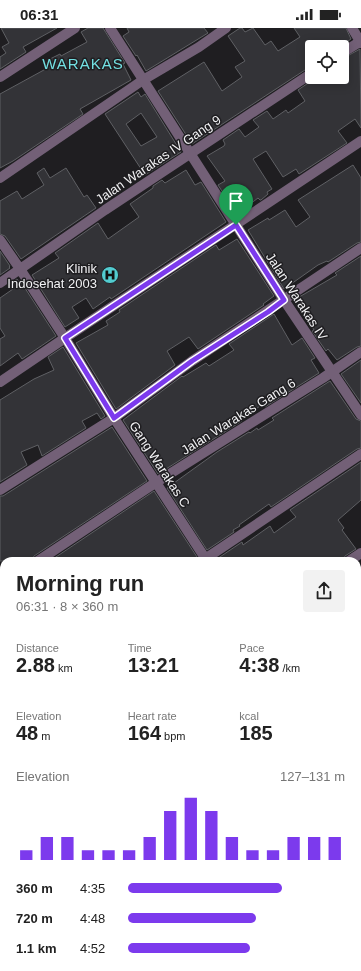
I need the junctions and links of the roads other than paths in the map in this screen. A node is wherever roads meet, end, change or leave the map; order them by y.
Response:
1 (75, 28) edge
2 (110, 28) edge
3 (226, 28) edge
4 (352, 28) edge
5 (361, 41) edge
6 (349, 49) edge
7 (0, 77) edge
8 (305, 78) edge
9 (143, 80) junction
10 (361, 141) edge
11 (191, 153) junction
12 (0, 178) edge
13 (236, 225) junction
14 (0, 240) edge
15 (361, 248) edge
16 (20, 269) junction
17 (0, 283) edge
18 (284, 300) junction
19 (65, 338) junction
20 (361, 352) edge
21 (332, 372) junction
22 (0, 382) edge
23 (361, 416) edge
24 (114, 418) junction
25 (361, 454) edge
26 (157, 482) junction
27 (0, 490) edge
28 (44, 557) edge
29 (203, 557) edge
30 (209, 557) edge

1 - 7 street
2 - 9 street, Jalan Warakas IV
3 - 9 street
4 - 5 street
5 - 6 street
8 - 11 street, Jalan Warakas IV Gang 9
9 - 11 street, Jalan Warakas IV
9 - 12 street
10 - 13 street
11 - 13 street, Jalan Warakas IV
11 - 16 street, Jalan Warakas IV Gang 9
13 - 18 street, Jalan Warakas IV
13 - 19 street
14 - 16 street, Gang Warakas C
15 - 18 street
16 - 17 street, Jalan Warakas IV Gang 9
16 - 19 street, Gang Warakas C
18 - 21 street, Jalan Warakas IV
18 - 24 street
19 - 22 street
19 - 24 street, Gang Warakas C
20 - 21 street, Jalan Warakas Gang 6
21 - 23 street, Jalan Warakas IV
21 - 26 street, Jalan Warakas Gang 6
24 - 26 street, Gang Warakas C
24 - 27 street
25 - 30 street
26 - 28 street, Jalan Warakas Gang 6
26 - 29 street, Gang Warakas C

